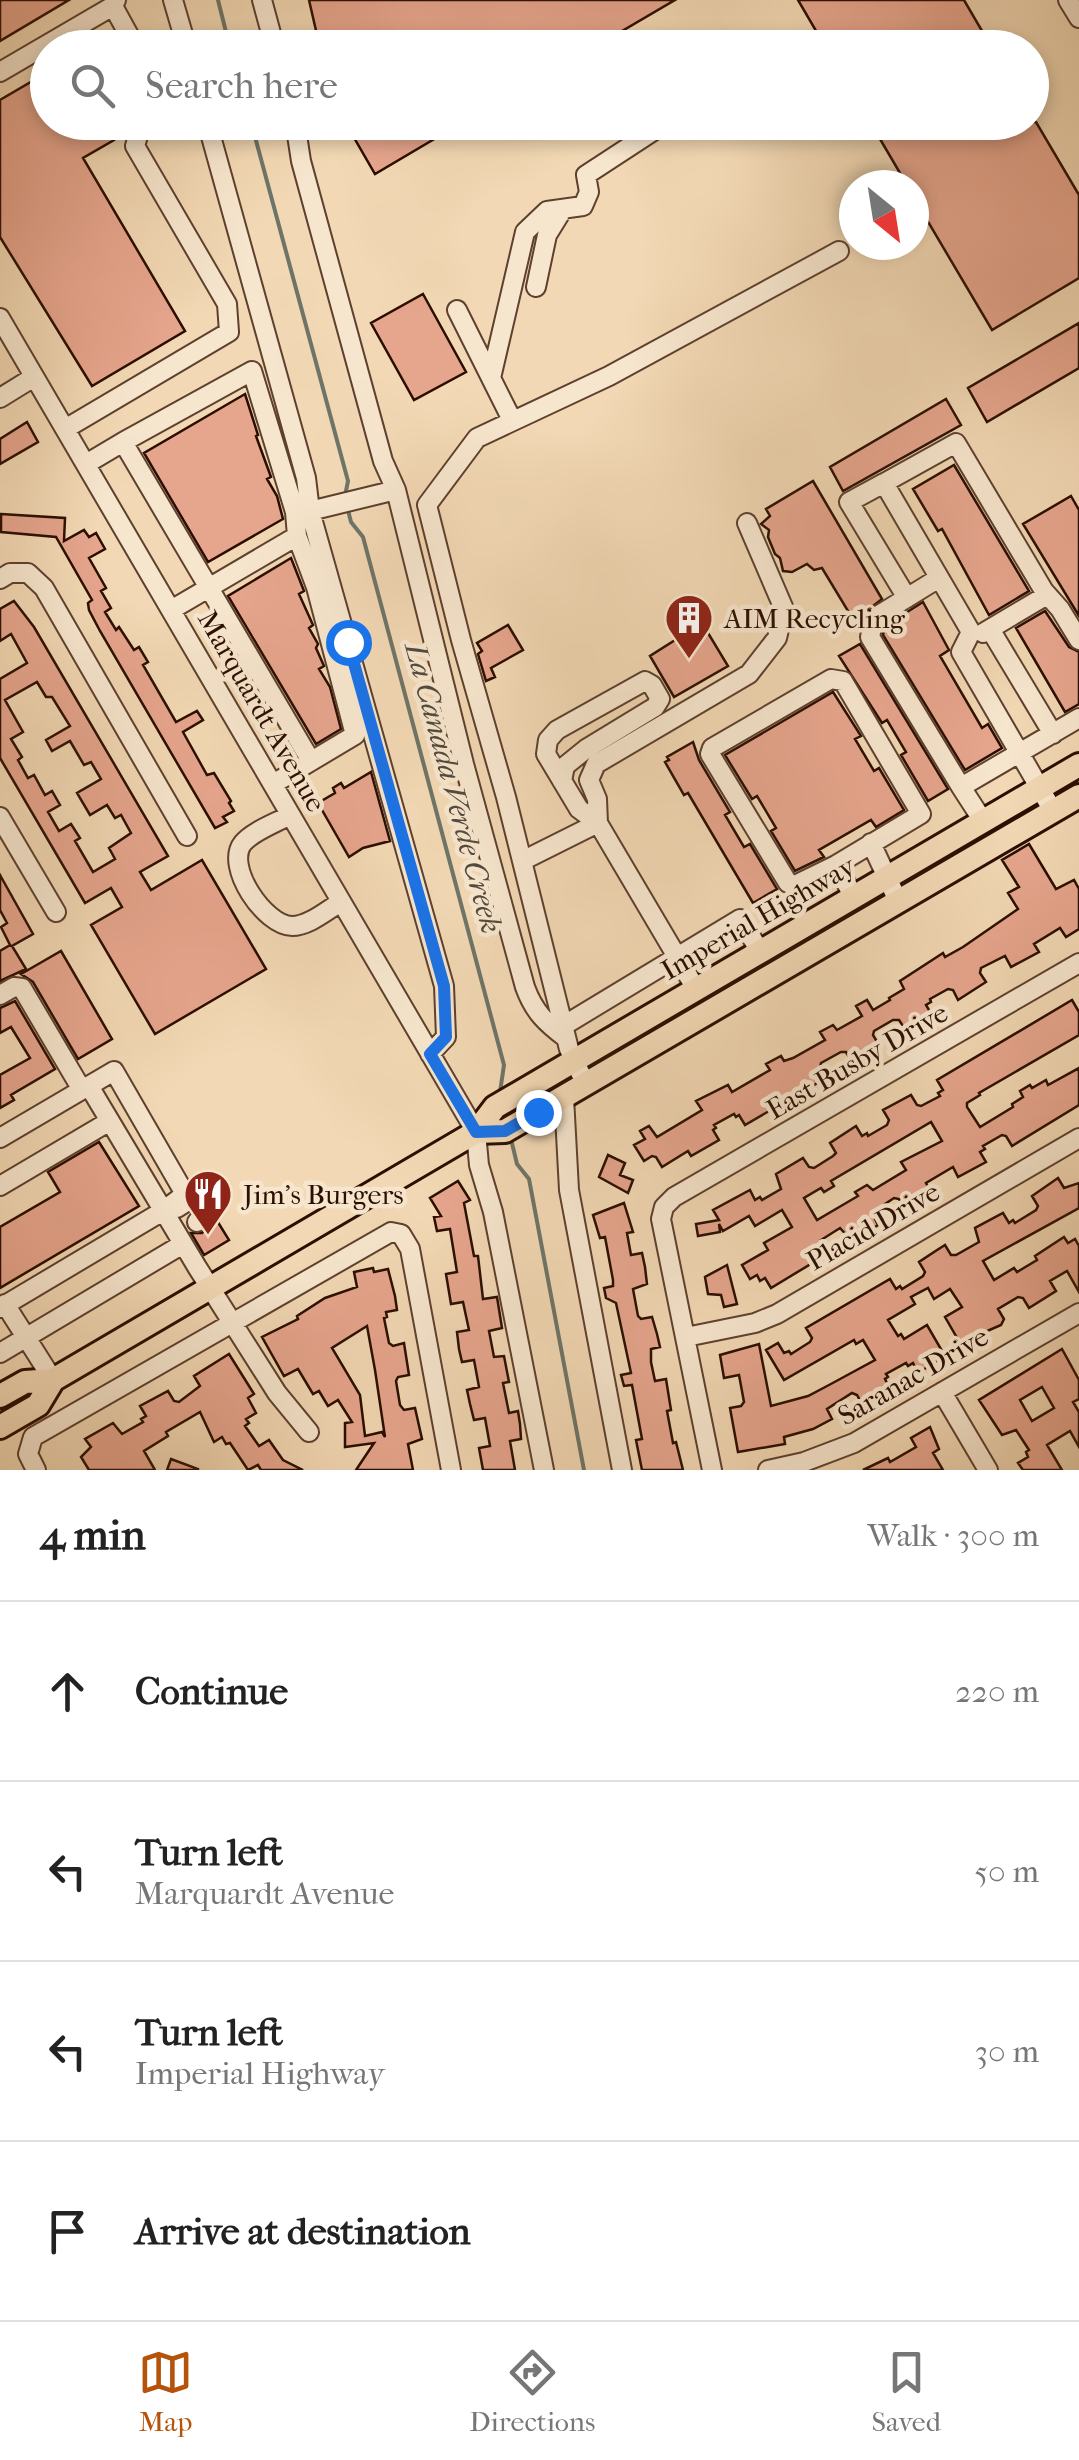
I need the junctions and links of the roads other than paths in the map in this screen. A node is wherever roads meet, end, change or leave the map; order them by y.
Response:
1 (173, 0) edge
2 (262, 0) edge
3 (1068, 0) edge
4 (114, 3) edge
5 (1079, 18) edge
6 (69, 30) edge
7 (127, 30) edge
8 (182, 30) edge
9 (270, 30) edge
10 (30, 54) edge
11 (0, 72) edge
12 (138, 140) edge
13 (212, 140) edge
14 (298, 140) edge
15 (640, 140) edge
16 (563, 208) junction
17 (839, 251) dead end
18 (536, 287) dead end
19 (457, 310) dead end
20 (0, 318) edge
21 (34, 376) junction
22 (491, 378) junction
23 (0, 398) edge
24 (512, 420) junction
25 (65, 429) junction
26 (123, 442) junction
27 (86, 464) junction
28 (884, 483) junction
29 (396, 490) junction
30 (310, 512) junction
31 (747, 523) dead end
32 (297, 536) junction
33 (940, 578) junction
34 (0, 579) edge
35 (208, 588) junction
36 (1047, 595) junction
37 (907, 598) junction
38 (170, 610) junction
39 (990, 629) junction
40 (1079, 640) edge
41 (966, 643) junction
42 (1079, 718) edge
43 (630, 733) junction
44 (1053, 734) junction
45 (1021, 752) junction
46 (310, 761) junction
47 (1079, 765) edge
48 (562, 781) junction
49 (272, 784) junction
50 (961, 787) junction
51 (1042, 787) junction
52 (1079, 796) edge
53 (1053, 811) junction
54 (290, 815) junction
55 (0, 817) edge
56 (983, 821) junction
57 (598, 823) junction
58 (187, 836) dead end
59 (870, 843) junction
60 (522, 862) junction
61 (836, 865) junction
62 (887, 878) junction
63 (854, 897) junction
64 (341, 902) junction
65 (898, 902) junction
66 (56, 912) dead end
67 (760, 952) junction
68 (678, 957) junction
69 (1079, 962) edge
70 (696, 989) junction
71 (0, 995) edge
72 (567, 1042) junction
73 (430, 1054) junction
74 (586, 1084) junction
75 (85, 1088) junction
76 (558, 1101) junction
77 (110, 1120) junction
78 (480, 1130) junction
79 (0, 1138) edge
80 (1079, 1138) edge
81 (0, 1186) edge
82 (180, 1226) junction
83 (213, 1288) junction
84 (2, 1306) edge
85 (233, 1321) junction
86 (1076, 1321) edge
87 (686, 1337) junction
88 (26, 1338) junction
89 (0, 1353) edge
90 (53, 1380) junction
91 (942, 1392) junction
92 (0, 1396) edge
93 (0, 1427) edge
94 (309, 1432) dead end
95 (36, 1470) edge
96 (451, 1470) edge
97 (544, 1470) edge
98 (622, 1470) edge
99 (712, 1470) edge
100 (768, 1470) edge
101 (988, 1470) edge

1 - 8 street
2 - 9 street
3 - 5 street
4 - 6 street
4 - 7 street
10 - 11 street
12 - 25 street
13 - 30 street
14 - 29 street
15 - 16 street
16 - 18 street
16 - 22 street
17 - 24 street
19 - 22 street
20 - 21 street, Marquardt Avenue
21 - 23 street
21 - 25 street, Marquardt Avenue
22 - 24 street
24 - 60 street
25 - 27 street, Marquardt Avenue
26 - 27 street
26 - 32 street
26 - 35 street
27 - 38 street, Marquardt Avenue
28 - 33 street
28 - 36 street
28 - 37 street
29 - 30 street
29 - 72 street
30 - 73 street
31 - 43 street
32 - 35 street
32 - 46 street
33 - 37 street
33 - 41 street
34 - 58 street
35 - 38 street
35 - 46 street
36 - 39 street
36 - 40 street
37 - 50 street
38 - 49 street, Marquardt Avenue
39 - 41 street
39 - 44 street
41 - 45 street
42 - 44 street
43 - 48 street
43 - 48 street
43 - 57 street
44 - 45 street
45 - 50 street
45 - 51 street
46 - 49 street
47 - 51 main road, Imperial Highway
48 - 57 street
49 - 54 street, Marquardt Avenue
50 - 56 street
51 - 53 street
51 - 56 main road, Imperial Highway
52 - 53 main road, Imperial Highway
53 - 65 main road, Imperial Highway
54 - 64 street, Marquardt Avenue
54 - 64 street
55 - 66 street
56 - 62 main road, Imperial Highway
57 - 60 street
57 - 68 street
59 - 61 street
59 - 61 street
59 - 62 street
60 - 72 street
61 - 63 street
62 - 63 main road, Imperial Highway
62 - 65 street
63 - 67 main road, Imperial Highway
64 - 73 street, Marquardt Avenue
65 - 74 main road, Imperial Highway
67 - 68 street
67 - 70 main road, Imperial Highway
68 - 70 street
68 - 72 street
69 - 87 street, East Busby Drive
70 - 72 main road, Imperial Highway
71 - 75 street
72 - 74 street
72 - 78 main road, Imperial Highway
73 - 78 street, Marquardt Avenue
74 - 76 main road, Imperial Highway
75 - 77 street
75 - 79 street
75 - 82 street
76 - 78 main road, Imperial Highway
76 - 98 street
77 - 81 street
77 - 82 street
78 - 83 main road, Imperial Highway
78 - 97 street
80 - 87 street, Placid Drive
82 - 83 street
82 - 84 street
82 - 88 street
83 - 85 street
83 - 90 main road, Imperial Highway
84 - 88 street
85 - 94 street
85 - 95 street
85 - 96 street
86 - 91 street, Saranac Drive
87 - 99 street
88 - 89 street
88 - 90 street
90 - 92 main road, Imperial Highway
90 - 93 main road, Imperial Highway
91 - 100 street, Saranac Drive
91 - 101 street

